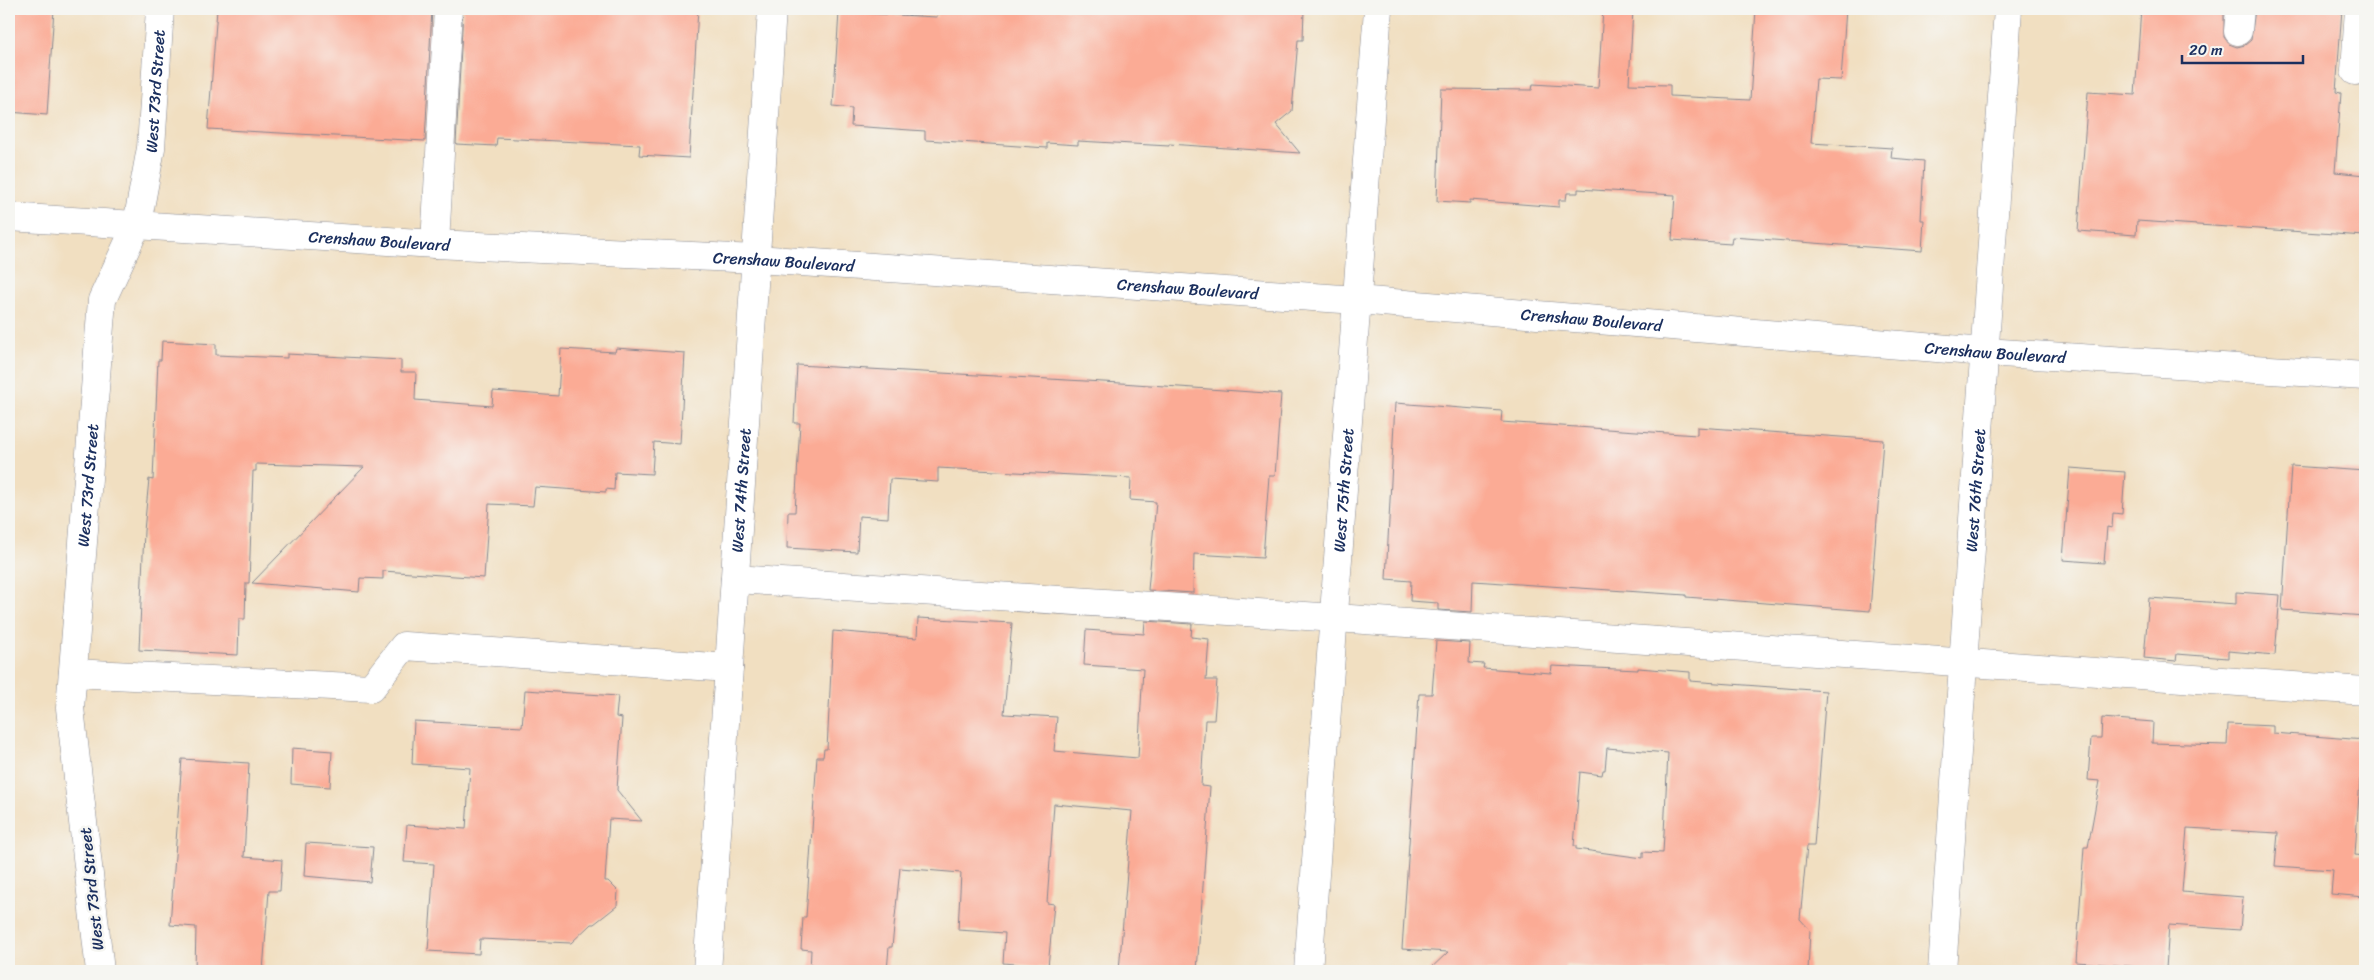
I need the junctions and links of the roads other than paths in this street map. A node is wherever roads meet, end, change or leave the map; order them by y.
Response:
1 (160, 9) edge
2 (448, 9) edge
3 (772, 9) edge
4 (1378, 9) edge
5 (2008, 9) edge
6 (2359, 9) edge
7 (2355, 71) dead end
8 (9, 217) edge
9 (137, 224) junction
10 (435, 244) junction
11 (756, 260) junction
12 (1357, 300) junction
13 (1985, 352) junction
14 (2365, 376) edge
15 (735, 578) junction
16 (1336, 618) junction
17 (1964, 663) junction
18 (730, 668) junction
19 (73, 673) junction
20 (2365, 691) edge
21 (100, 971) edge
22 (707, 971) edge
23 (1308, 971) edge
24 (1942, 971) edge

1 - 9 street, West 73rd Street
2 - 10 street
3 - 11 street, West 74th Street
4 - 12 street, West 75th Street
5 - 13 street, West 76th Street
6 - 7 street
8 - 9 street, Crenshaw Boulevard
9 - 10 street, Crenshaw Boulevard
9 - 19 street, West 73rd Street
10 - 11 street, Crenshaw Boulevard
11 - 12 street, Crenshaw Boulevard
11 - 15 street, West 74th Street
12 - 13 street, Crenshaw Boulevard
12 - 16 street, West 75th Street
13 - 14 street, Crenshaw Boulevard
13 - 17 street, West 76th Street
15 - 16 street
15 - 18 street, West 74th Street
16 - 17 street
16 - 23 street, West 75th Street
17 - 20 street
17 - 24 street, West 76th Street
18 - 19 street
18 - 22 street, West 74th Street
19 - 21 street, West 73rd Street

